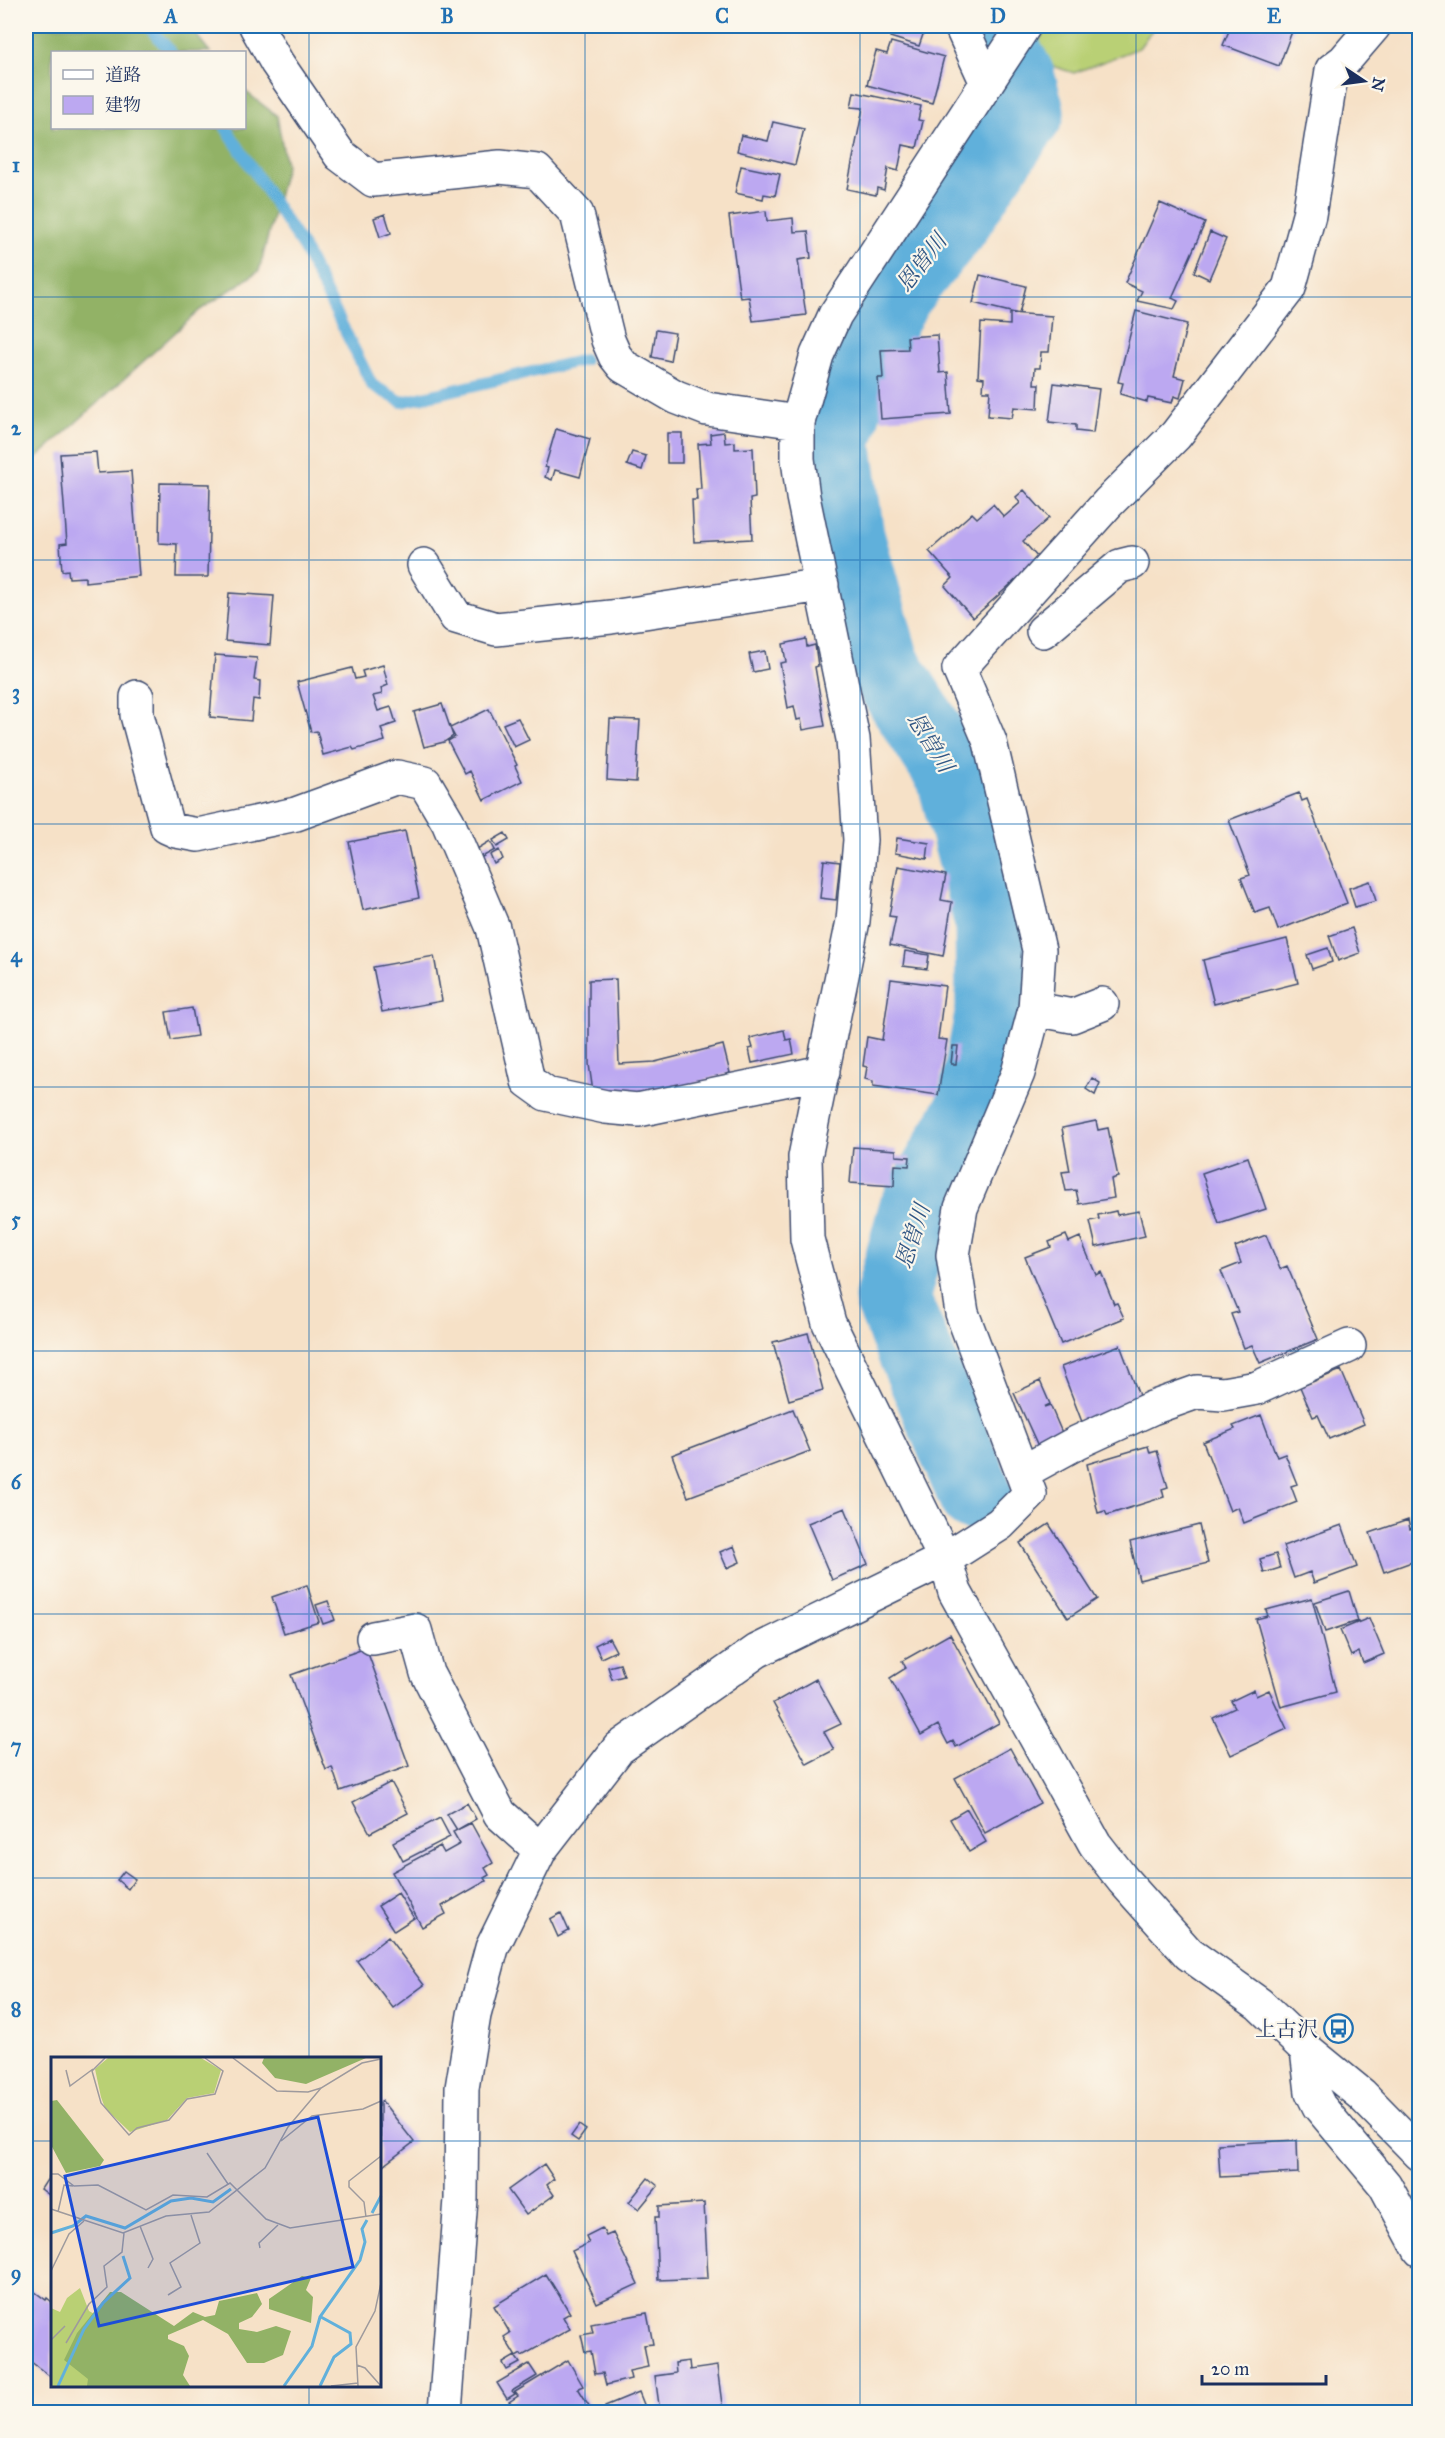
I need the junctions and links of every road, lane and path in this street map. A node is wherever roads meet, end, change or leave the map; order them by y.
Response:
1 (256, 26) edge
2 (961, 26) edge
3 (1343, 26) edge
4 (1374, 26) edge
5 (1006, 54) edge
6 (1332, 70) junction
7 (798, 422) junction
8 (1132, 563) dead end
9 (424, 565) dead end
10 (822, 585) junction
11 (1043, 630) dead end
12 (137, 698) dead end
13 (1102, 1004) dead end
14 (1035, 1009) junction
15 (823, 1072) junction
16 (1349, 1346) dead end
17 (1023, 1472) junction
18 (945, 1558) junction
19 (373, 1638) dead end
20 (540, 1850) junction
21 (1307, 2050) junction
22 (1419, 2154) edge
23 (1419, 2250) edge
24 (445, 2412) edge

1 - 7 street
2 - 5 street
3 - 6 street
4 - 6 street
5 - 7 street
6 - 14 street
7 - 10 street
8 - 11 street
9 - 10 street
10 - 15 street
12 - 15 street
13 - 14 street
14 - 17 street
15 - 18 street
16 - 17 street
17 - 18 street
18 - 20 street
18 - 21 street
19 - 20 street
20 - 24 street
21 - 22 street
21 - 23 street

